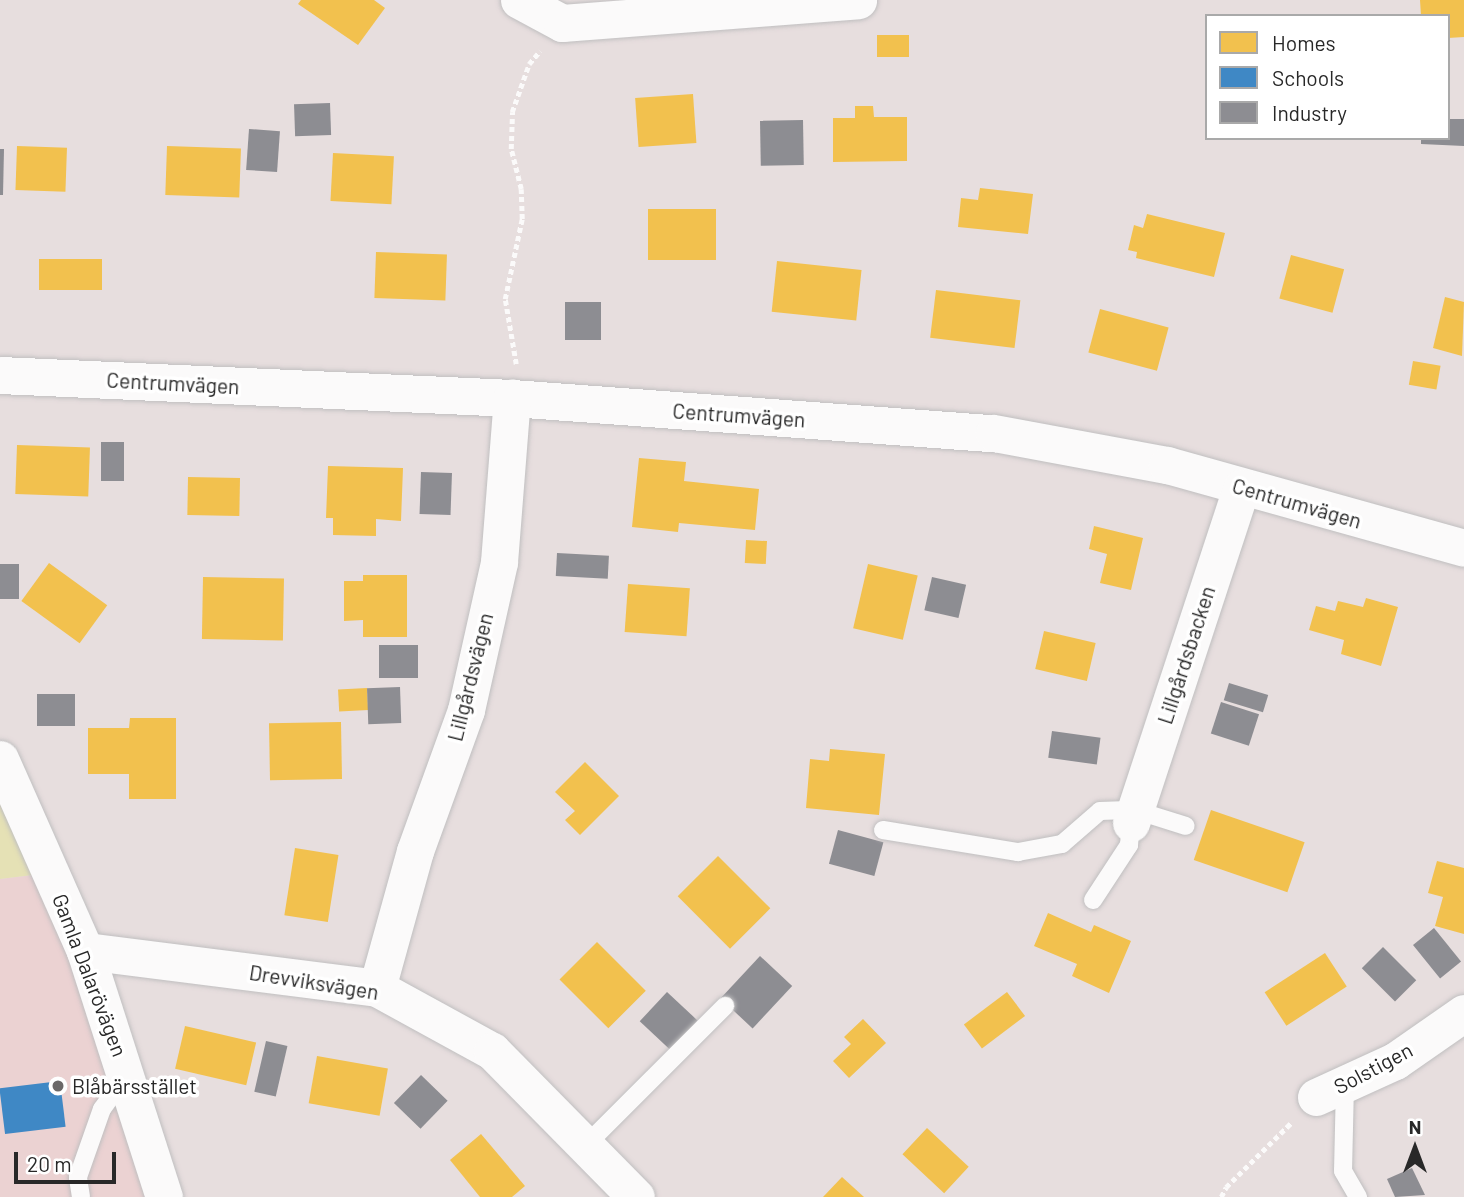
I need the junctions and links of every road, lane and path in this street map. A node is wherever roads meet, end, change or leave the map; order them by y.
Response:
1 (519, 0) edge
2 (858, 0) edge
3 (562, 23) junction
4 (0, 375) edge
5 (512, 398) junction
6 (1241, 488) junction
7 (1464, 548) edge
8 (0, 759) edge
9 (1133, 816) junction
10 (1186, 827) dead end
11 (883, 830) dead end
12 (1093, 900) dead end
13 (85, 951) junction
14 (377, 988) junction
15 (725, 1006) dead end
16 (1464, 1013) edge
17 (127, 1075) junction
18 (1331, 1091) junction
19 (586, 1145) junction
20 (81, 1197) edge
21 (164, 1197) edge
22 (636, 1197) edge
23 (1221, 1197) edge
24 (1358, 1197) edge

1 - 3 street
2 - 3 street
3 - 5 path
4 - 5 street, Centrumvägen
5 - 6 street, Centrumvägen
5 - 14 street, Lillgårdsvägen
6 - 7 street, Centrumvägen
6 - 9 street, Lillgårdsbacken
8 - 13 street, Gamla Dalarövägen
9 - 10 lane
9 - 11 lane
9 - 12 lane
13 - 14 street, Drevviksvägen
13 - 17 street, Gamla Dalarövägen
14 - 19 street, Drevviksvägen
15 - 19 lane
16 - 18 street, Solstigen
17 - 20 lane
17 - 21 street, Gamla Dalarövägen
18 - 23 path
18 - 24 lane
19 - 22 street, Drevviksvägen

